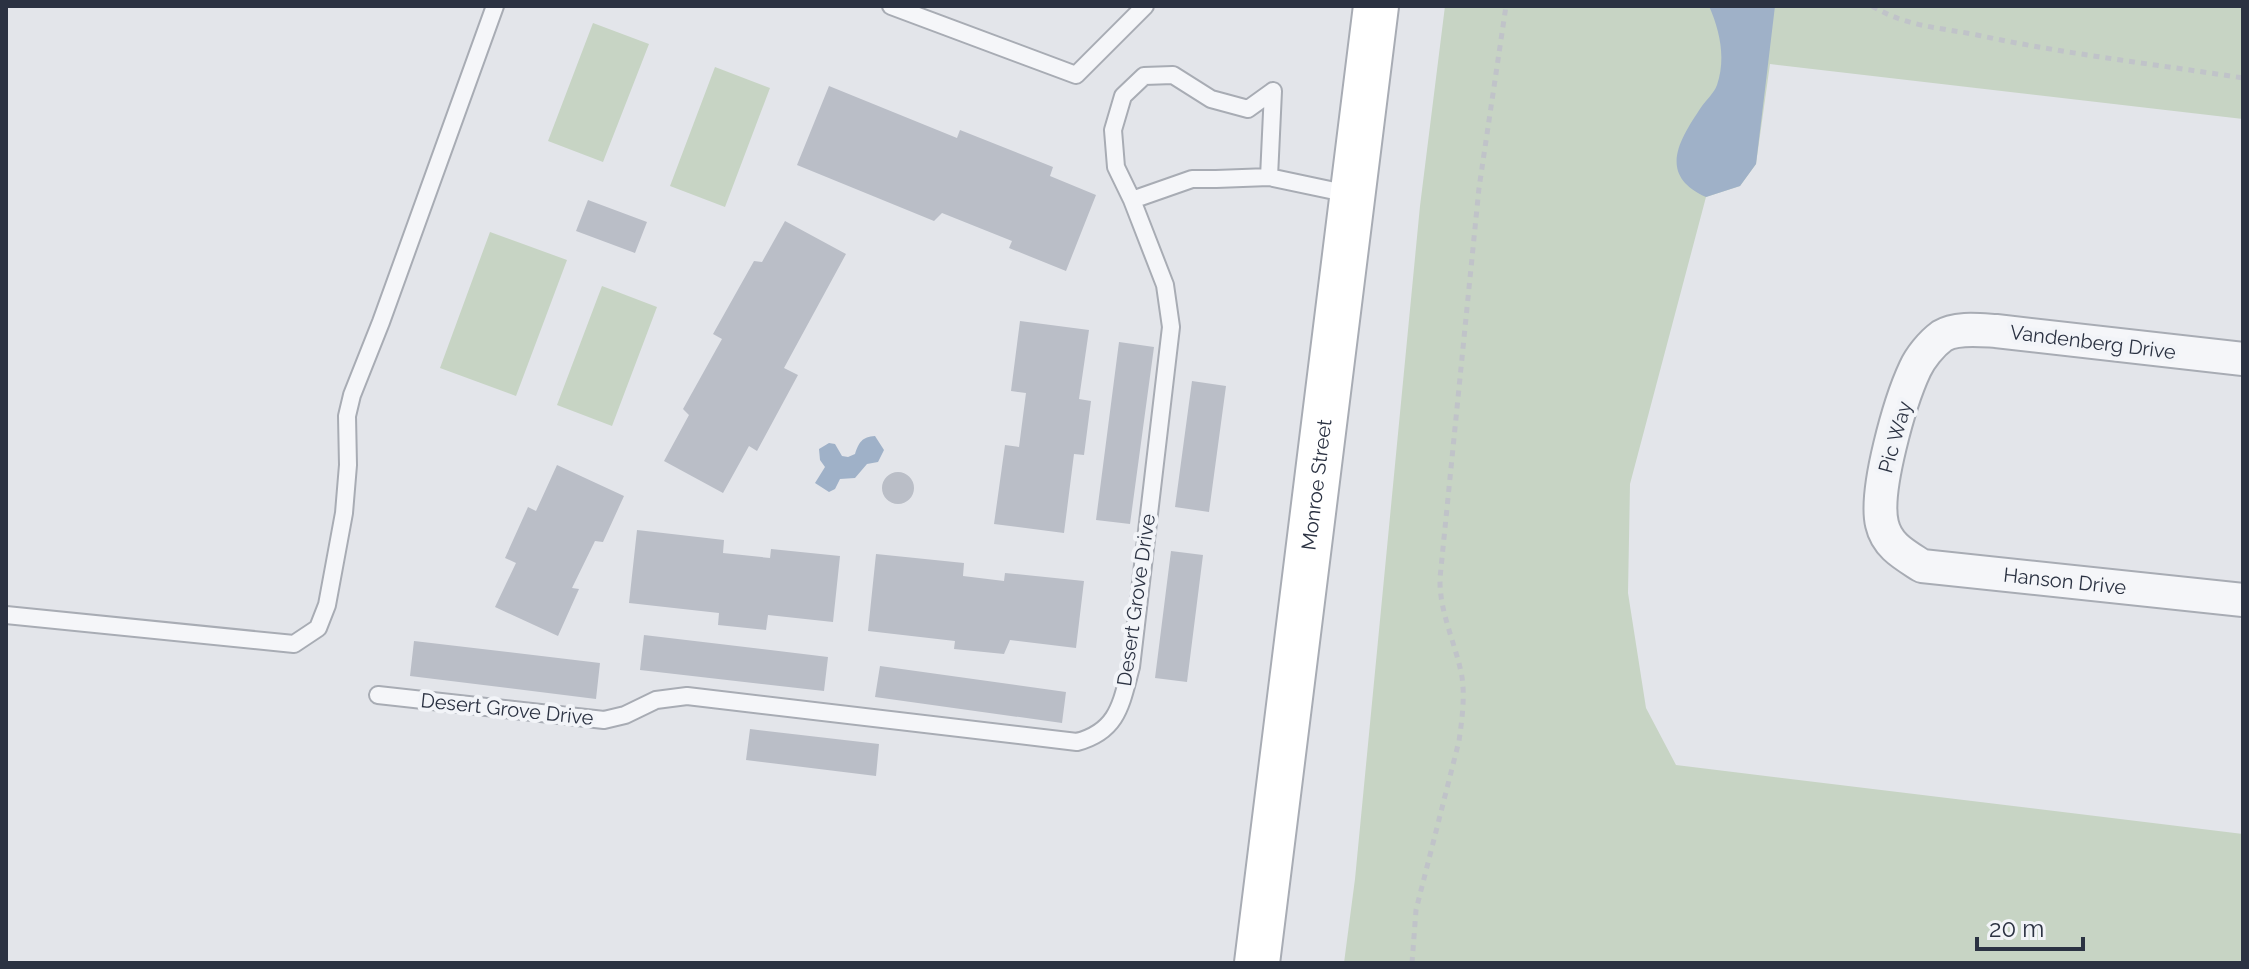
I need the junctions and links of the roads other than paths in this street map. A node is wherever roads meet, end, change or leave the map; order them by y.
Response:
1 (495, 6) edge
2 (891, 6) edge
3 (1145, 6) edge
4 (1376, 6) edge
5 (1269, 177) junction
6 (1353, 195) junction
7 (1132, 200) junction
8 (1944, 334) joint
9 (2243, 359) edge
10 (1893, 548) joint
11 (2243, 600) edge
12 (6, 615) edge
13 (378, 695) dead end
14 (1257, 963) edge

1 - 12 lane
2 - 3 lane
4 - 6 main road, Monroe Street
5 - 6 lane
5 - 7 lane
5 - 7 lane, Desert Grove Drive
6 - 14 main road, Monroe Street
7 - 13 lane, Desert Grove Drive
8 - 9 street, Vandenberg Drive
8 - 10 street, Pic Way
10 - 11 street, Hanson Drive

